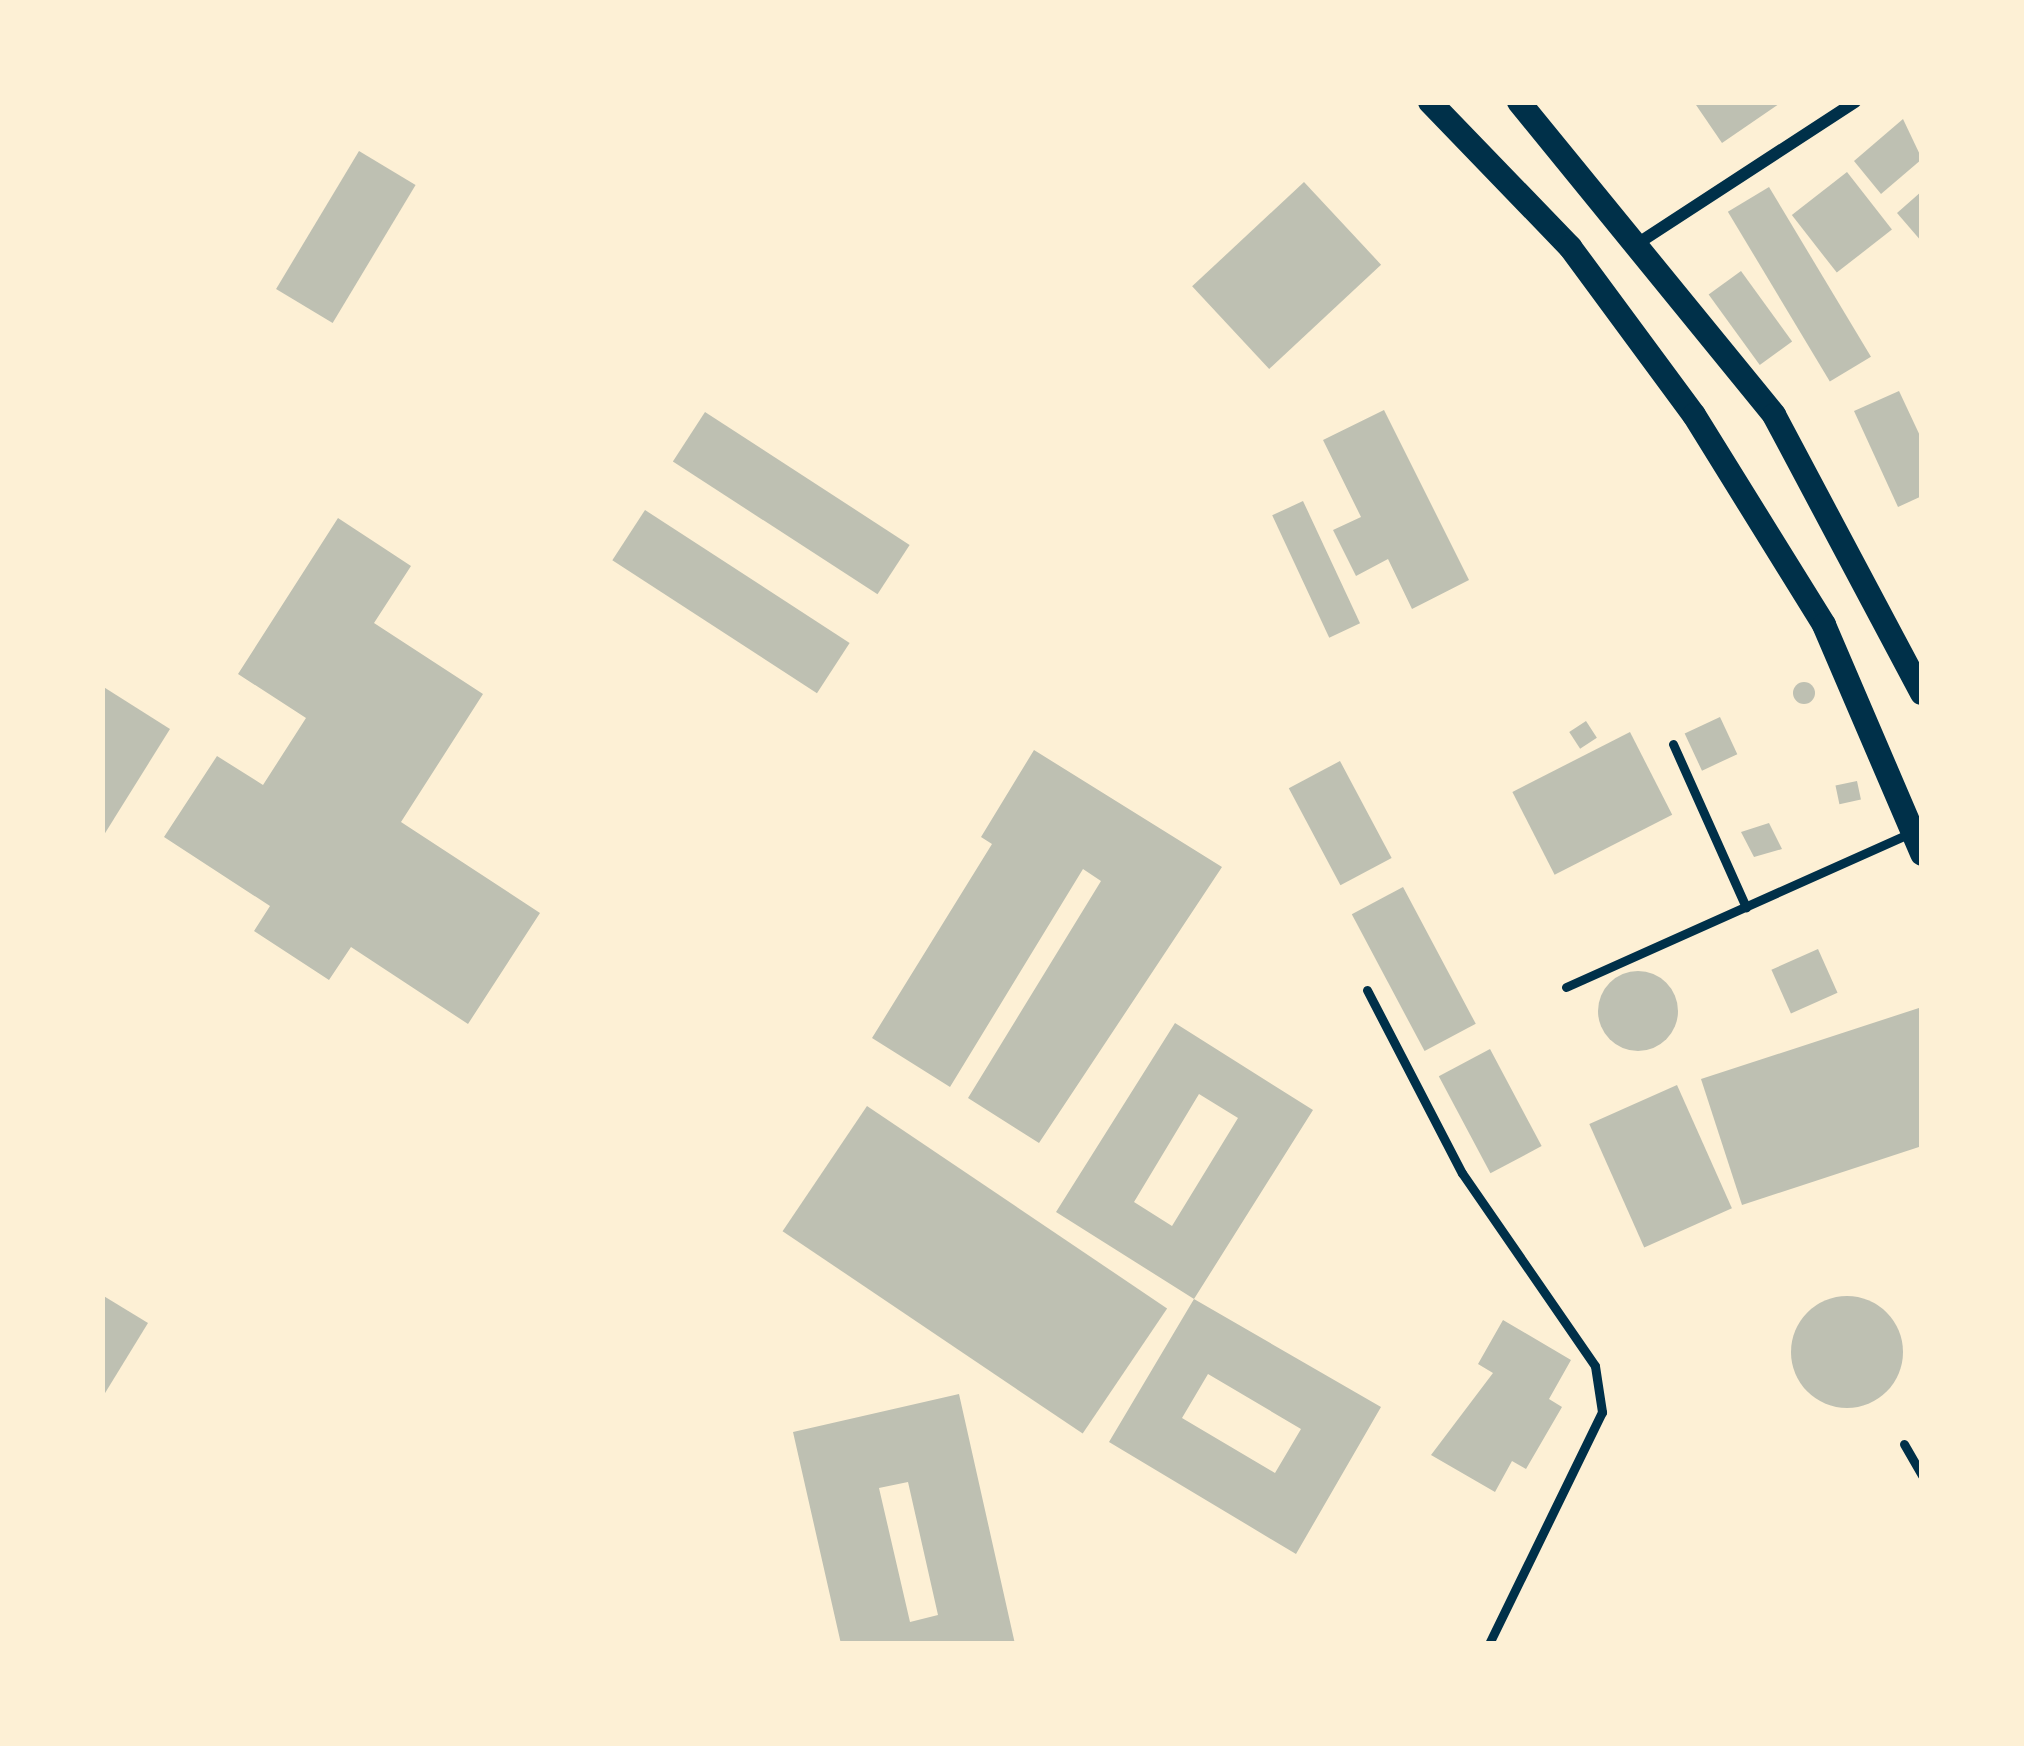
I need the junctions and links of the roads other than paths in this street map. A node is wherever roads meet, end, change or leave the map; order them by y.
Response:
1 (1430, 102) edge
2 (1519, 102) edge
3 (1855, 102) edge
4 (1640, 242) junction
5 (1922, 693) edge
6 (1673, 744) dead end
7 (1918, 842) edge
8 (1745, 907) junction
9 (1566, 987) dead end
10 (1367, 990) dead end
11 (1904, 1444) dead end
12 (1922, 1474) edge
13 (1490, 1644) edge

1 - 7 main road
2 - 4 main road
3 - 4 street
4 - 5 main road
6 - 8 lane
7 - 8 lane
8 - 9 lane
10 - 13 lane
11 - 12 lane

